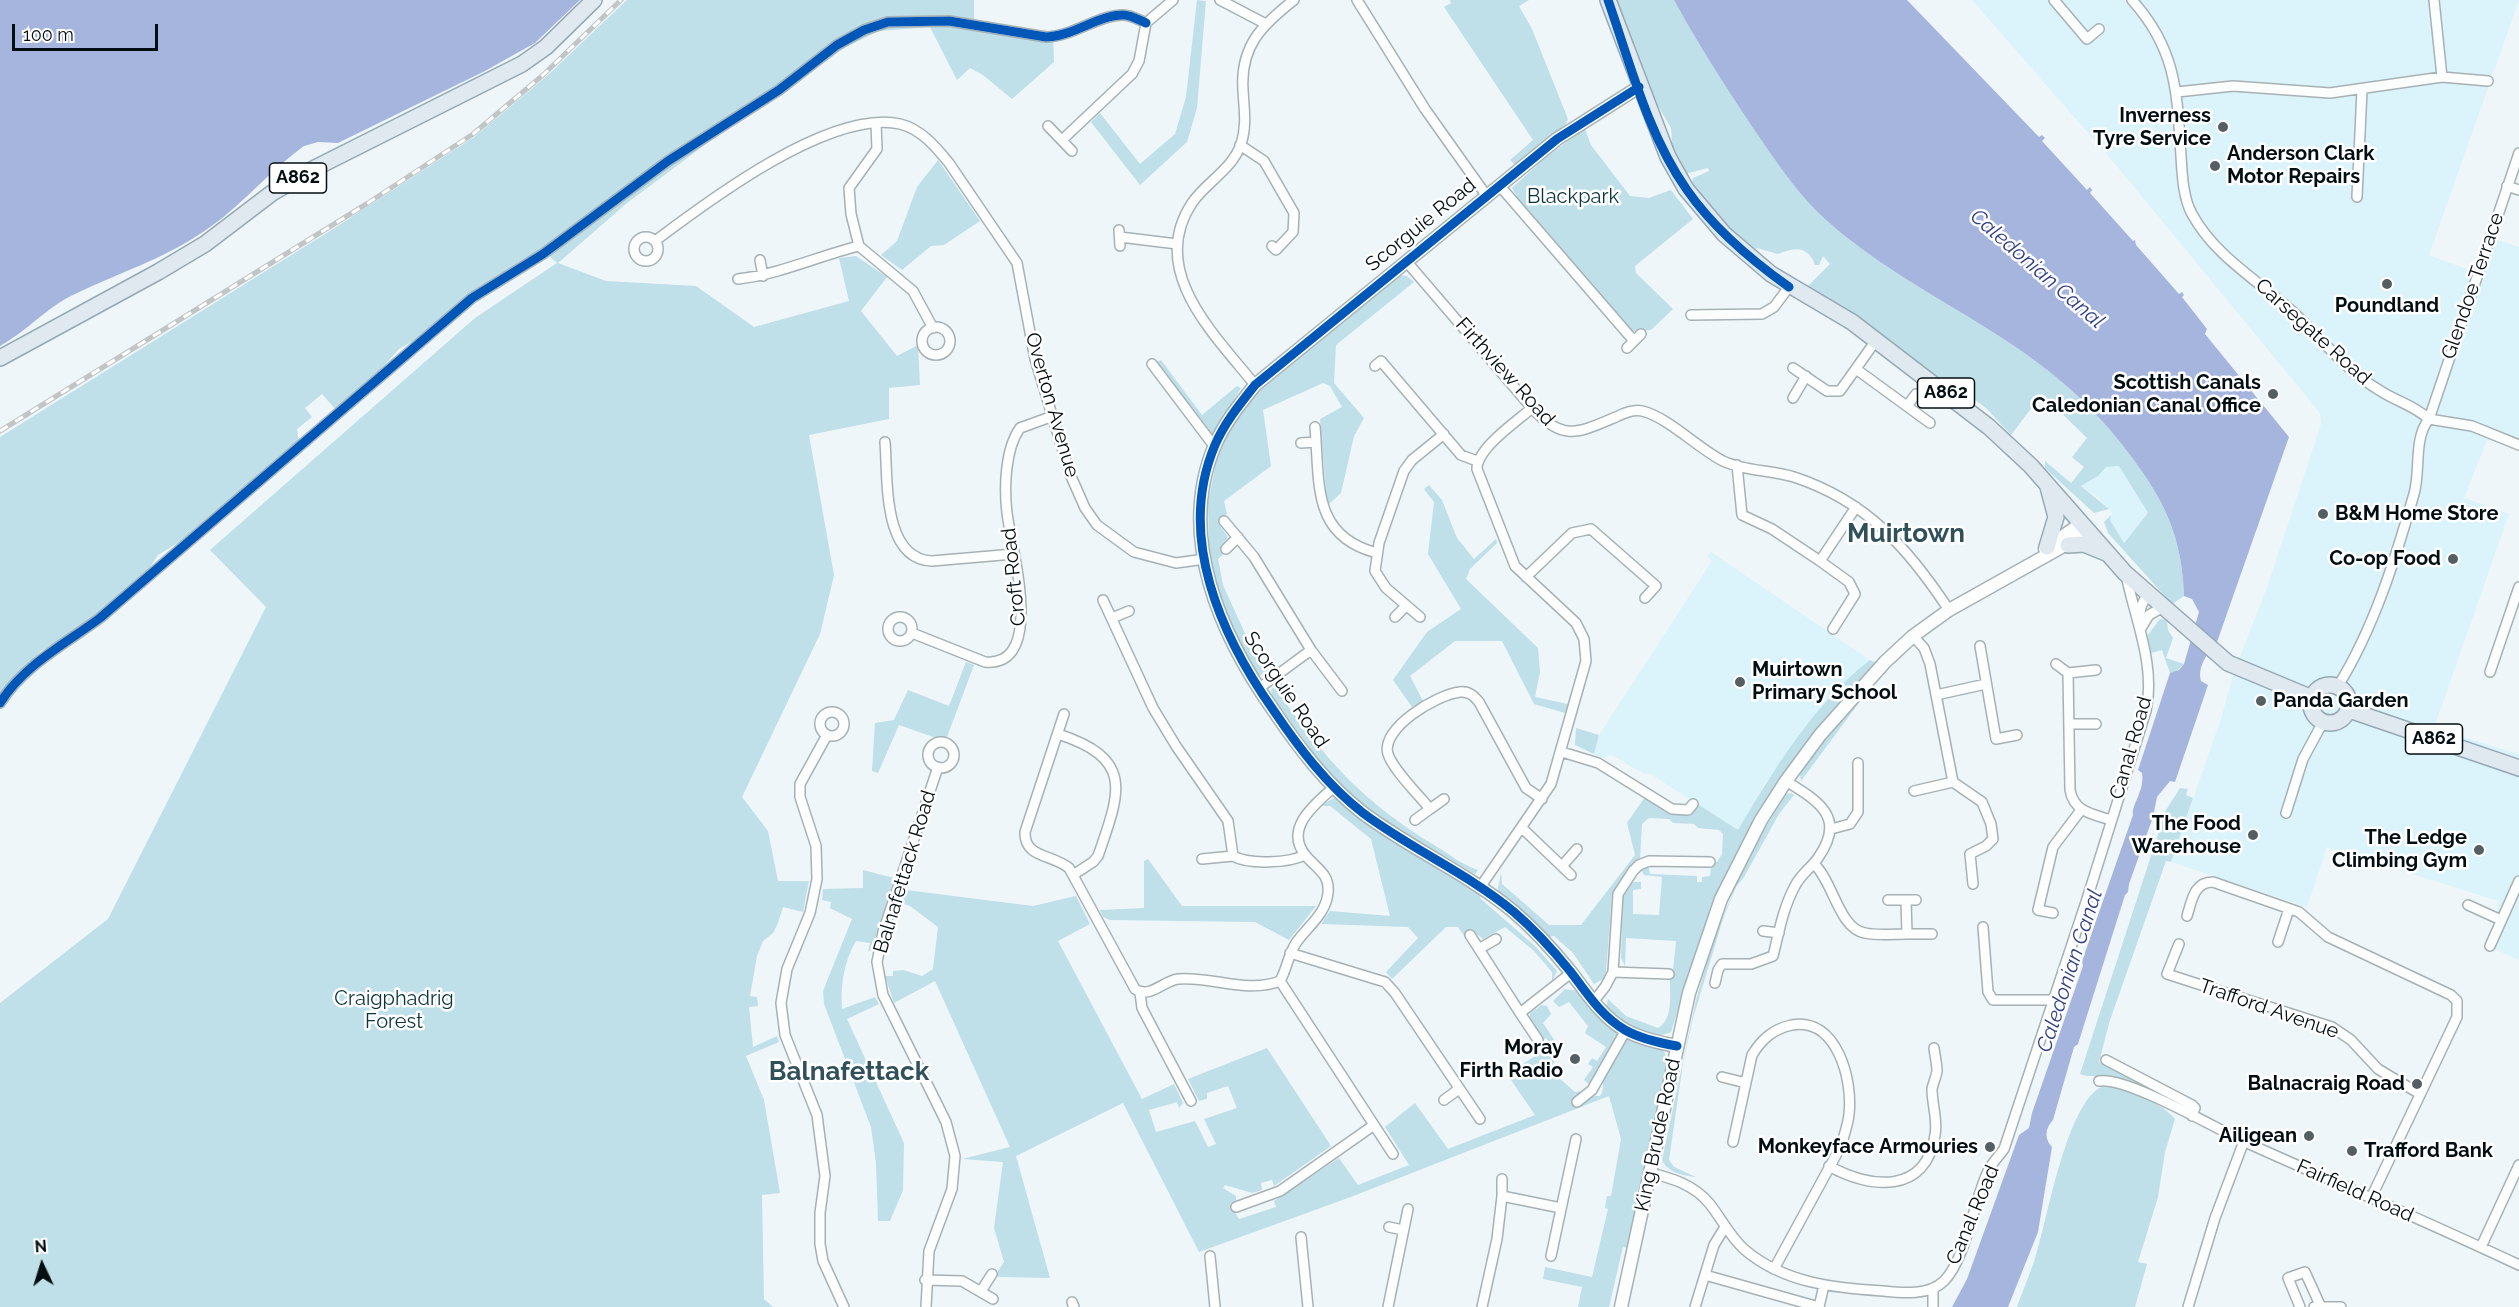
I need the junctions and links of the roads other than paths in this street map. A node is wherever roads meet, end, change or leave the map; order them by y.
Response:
1 (594, 0) edge
2 (1173, 0) edge
3 (1220, 0) edge
4 (1294, 0) edge
5 (1357, 0) edge
6 (1608, 0) edge
7 (2054, 0) edge
8 (2132, 0) edge
9 (2434, 0) edge
10 (1146, 23) junction
11 (1264, 23) junction
12 (2099, 29) dead end
13 (2442, 77) junction
14 (2488, 81) dead end
15 (1639, 87) junction
16 (2362, 90) junction
17 (2177, 92) junction
18 (876, 123) junction
19 (1048, 126) dead end
20 (1062, 140) junction
21 (1240, 145) junction
22 (1072, 151) dead end
23 (2519, 153) edge
24 (1499, 185) junction
25 (2507, 186) junction
26 (2519, 190) edge
27 (1486, 195) junction
28 (2357, 197) dead end
29 (1119, 238) dead end
30 (655, 241) dead end
31 (1177, 244) junction
32 (859, 246) junction
33 (1272, 246) dead end
34 (760, 260) dead end
35 (1406, 261) junction
36 (763, 276) junction
37 (738, 279) dead end
38 (1789, 287) junction
39 (1691, 315) dead end
40 (933, 327) dead end
41 (1877, 339) junction
42 (1626, 348) dead end
43 (0, 358) edge
44 (1152, 364) dead end
45 (1375, 366) dead end
46 (1793, 368) dead end
47 (1856, 369) junction
48 (1806, 376) junction
49 (1256, 385) junction
50 (1916, 394) dead end
51 (1793, 398) dead end
52 (1907, 406) junction
53 (1532, 408) junction
54 (1053, 416) junction
55 (2429, 419) junction
56 (1930, 423) dead end
57 (1315, 427) dead end
58 (1444, 434) junction
59 (885, 442) dead end
60 (1316, 442) junction
61 (1301, 443) dead end
62 (2519, 445) edge
63 (1214, 446) junction
64 (1477, 461) junction
65 (1737, 465) junction
66 (2048, 486) junction
67 (1856, 507) junction
68 (1224, 521) dead end
69 (2086, 527) junction
70 (1238, 537) junction
71 (2068, 545) junction
72 (2047, 547) junction
73 (1226, 549) dead end
74 (1377, 553) junction
75 (1014, 554) junction
76 (2112, 555) junction
77 (1205, 559) junction
78 (1820, 561) junction
79 (2034, 561) junction
80 (2125, 573) junction
81 (1526, 577) junction
82 (2519, 587) edge
83 (2147, 594) junction
84 (1645, 598) dead end
85 (1103, 600) dead end
86 (1407, 606) junction
87 (1949, 610) junction
88 (1130, 611) dead end
89 (2167, 611) junction
90 (1395, 617) dead end
91 (1420, 617) dead end
92 (1112, 618) junction
93 (1833, 629) dead end
94 (2140, 632) junction
95 (912, 633) dead end
96 (1913, 636) junction
97 (1980, 646) dead end
98 (1311, 650) junction
99 (2056, 664) dead end
100 (2096, 670) dead end
101 (2490, 672) dead end
102 (2068, 673) junction
103 (1986, 684) junction
104 (2338, 687) junction
105 (1258, 689) junction
106 (1342, 691) dead end
107 (1936, 695) junction
108 (2312, 698) junction
109 (0, 703) edge
110 (2349, 710) junction
111 (1064, 714) dead end
112 (2323, 722) junction
113 (2096, 723) dead end
114 (2070, 724) junction
115 (1058, 734) junction
116 (827, 735) dead end
117 (2017, 735) dead end
118 (1562, 752) junction
119 (1858, 763) dead end
120 (938, 767) dead end
121 (2519, 768) edge
122 (1785, 781) junction
123 (1953, 782) junction
124 (1333, 788) junction
125 (1914, 791) dead end
126 (1444, 799) dead end
127 (1542, 799) junction
128 (1694, 804) dead end
129 (1430, 809) junction
130 (2081, 810) junction
131 (2286, 813) dead end
132 (1415, 820) dead end
133 (2111, 820) junction
134 (1523, 829) junction
135 (1831, 829) junction
136 (1577, 849) dead end
137 (1305, 855) junction
138 (1233, 856) junction
139 (1202, 859) dead end
140 (1710, 862) dead end
141 (1814, 864) junction
142 (1562, 866) junction
143 (1073, 874) junction
144 (1571, 875) dead end
145 (2519, 881) edge
146 (1973, 884) dead end
147 (1481, 886) junction
148 (1888, 900) dead end
149 (2468, 905) dead end
150 (2289, 909) junction
151 (2054, 914) dead end
152 (2187, 915) dead end
153 (2501, 920) junction
154 (1983, 927) dead end
155 (1763, 931) dead end
156 (1779, 933) junction
157 (1907, 934) junction
158 (1932, 934) dead end
159 (1470, 935) dead end
160 (1496, 939) dead end
161 (2278, 942) dead end
162 (2179, 944) dead end
163 (2490, 946) dead end
164 (1479, 949) junction
165 (1290, 953) junction
166 (1613, 972) junction
167 (1571, 973) junction
168 (1669, 974) dead end
169 (1280, 981) junction
170 (1715, 983) dead end
171 (1140, 993) junction
172 (2054, 1000) junction
173 (1593, 1002) junction
174 (1520, 1013) junction
175 (1626, 1030) junction
176 (1538, 1040) dead end
177 (1677, 1046) junction
178 (1934, 1048) dead end
179 (2106, 1060) dead end
180 (1722, 1077) dead end
181 (2098, 1081) dead end
182 (1746, 1083) junction
183 (1459, 1089) junction
184 (2420, 1094) junction
185 (1444, 1100) dead end
186 (1191, 1101) dead end
187 (1577, 1102) dead end
188 (2192, 1116) junction
189 (1480, 1119) dead end
190 (1374, 1125) junction
191 (1576, 1140) dead end
192 (2244, 1141) junction
193 (1733, 1142) dead end
194 (1393, 1154) dead end
195 (2519, 1165) edge
196 (1830, 1166) junction
197 (1650, 1173) junction
198 (1502, 1179) dead end
199 (1502, 1196) junction
200 (2371, 1198) junction
201 (1236, 1207) dead end
202 (1561, 1208) junction
203 (1408, 1209) dead end
204 (1389, 1227) dead end
205 (1725, 1227) junction
206 (1403, 1230) junction
207 (1300, 1237) dead end
208 (2481, 1247) junction
209 (1210, 1256) dead end
210 (1551, 1256) dead end
211 (2519, 1265) edge
212 (1211, 1266) junction
213 (1200, 1268) dead end
214 (1774, 1269) junction
215 (992, 1274) dead end
216 (1705, 1275) junction
217 (925, 1280) junction
218 (1824, 1285) junction
219 (1934, 1288) junction
220 (981, 1291) junction
221 (993, 1299) dead end
222 (2317, 1306) edge
223 (844, 1307) edge
224 (926, 1307) edge
225 (1215, 1307) edge
226 (1308, 1307) edge
227 (1388, 1307) edge
228 (1482, 1307) edge
229 (1621, 1307) edge
230 (1695, 1307) edge
231 (1819, 1307) edge
232 (1933, 1307) edge
233 (2188, 1307) edge
234 (2300, 1307) edge
235 (2341, 1307) edge

1 - 43 main road, A862
2 - 10 street
3 - 11 street
4 - 11 street
5 - 27 street
6 - 15 main road, A862
7 - 12 street
8 - 17 street, Carsegate Road
9 - 13 street
10 - 20 street
10 - 109 street
11 - 21 street
13 - 14 street
13 - 16 street
15 - 24 street, Scorguie Road
15 - 38 main road, A862
16 - 17 street
16 - 28 street
17 - 55 street, Carsegate Road
18 - 30 street, Overton Avenue
18 - 32 street
18 - 54 street, Overton Avenue
19 - 20 street
20 - 22 street
21 - 31 street
21 - 33 street
23 - 25 street, Glendoe Terrace
24 - 27 street, Scorguie Road
24 - 42 street
25 - 26 street
25 - 55 street, Glendoe Terrace
27 - 35 street, Scorguie Road
29 - 31 street
31 - 49 street
32 - 36 street
32 - 40 street
34 - 36 street
35 - 49 street, Scorguie Road
35 - 53 street, Firthview Road
36 - 37 street
38 - 39 street
38 - 41 main road, A862
41 - 47 street
41 - 66 main road, A862
44 - 63 street
45 - 58 street
46 - 48 street
47 - 48 street
47 - 52 street
48 - 51 street
49 - 63 street, Scorguie Road
50 - 52 street
52 - 56 street
53 - 64 street
53 - 65 street, Firthview Road
54 - 75 street, Croft Road
54 - 77 street, Overton Avenue
55 - 62 street
55 - 104 street
57 - 60 street
58 - 64 street
58 - 74 street
59 - 75 street
60 - 61 street
60 - 74 street
63 - 77 street, Scorguie Road
64 - 81 street
65 - 67 street, Firthview Road
65 - 78 street
66 - 69 main road, A862
66 - 72 main road
67 - 78 street
67 - 87 street, Firthview Road
68 - 70 street
69 - 71 street, King Brude Road
69 - 72 street, King Brude Road
69 - 76 main road, A862
70 - 73 street
70 - 98 street
71 - 76 main road
71 - 79 street, King Brude Road
72 - 79 street, King Brude Road
74 - 86 street
75 - 95 street, Croft Road
76 - 80 main road, A862
77 - 105 street, Scorguie Road
78 - 93 street
79 - 87 street, King Brude Road
80 - 83 main road, A862
80 - 94 street, Canal Road
81 - 84 street
81 - 118 street
82 - 101 street
83 - 89 main road, A862
83 - 94 street, Canal Road
85 - 92 street
86 - 90 street
86 - 91 street
87 - 96 street, King Brude Road
88 - 92 street
89 - 94 street
89 - 108 main road, A862
92 - 138 street
94 - 133 street, Canal Road
96 - 107 street
96 - 122 street, King Brude Road
97 - 103 street
98 - 105 street
98 - 106 street
99 - 102 street
100 - 102 street
102 - 114 street
103 - 107 street
103 - 117 street
104 - 108 main road
104 - 110 main road
105 - 124 street, Scorguie Road
107 - 123 street
108 - 112 main road
110 - 112 main road
110 - 121 main road, A862
111 - 115 street
112 - 131 street
113 - 114 street
114 - 130 street
115 - 143 street
115 - 143 street
116 - 223 street
118 - 127 street
118 - 128 street
119 - 135 street
120 - 217 street, Balnafettack Road
122 - 135 street
122 - 177 street, King Brude Road
123 - 125 street
123 - 146 street
124 - 137 street
124 - 147 street, Scorguie Road
126 - 129 street
127 - 129 street
127 - 134 street
129 - 132 street
130 - 133 street
130 - 151 street
133 - 172 street, Canal Road
134 - 142 street
134 - 147 street
135 - 141 street
136 - 142 street
137 - 138 street
137 - 165 street
138 - 139 street
140 - 166 street
141 - 156 street
141 - 157 street
142 - 144 street
143 - 171 street
145 - 153 street
147 - 167 street, Scorguie Road
148 - 157 street
149 - 153 street
150 - 152 street
150 - 161 street
150 - 184 street
153 - 163 street
154 - 172 street
155 - 156 street
156 - 170 street
157 - 158 street
159 - 164 street
160 - 164 street
162 - 184 street, Trafford Avenue
164 - 174 street
165 - 169 street
165 - 183 street
166 - 168 street
166 - 173 street
167 - 173 street, Scorguie Road
167 - 174 street
169 - 171 street
169 - 190 street
171 - 186 street
172 - 219 street, Canal Road
173 - 175 street, Scorguie Road
174 - 176 street
175 - 177 street, Scorguie Road
175 - 187 street
177 - 197 street, King Brude Road
178 - 196 street
179 - 188 street, Fairfield Road
180 - 182 street
181 - 188 street, Fairfield Road
182 - 193 street
182 - 196 street
183 - 185 street
183 - 189 street
184 - 200 street
188 - 192 street, Fairfield Road
190 - 194 street
190 - 201 street
191 - 202 street
192 - 200 street, Fairfield Road
192 - 233 street
195 - 208 street
196 - 214 street
197 - 205 street
197 - 229 street, King Brude Road
198 - 199 street
199 - 202 street
199 - 228 street
200 - 208 street, Fairfield Road
202 - 210 street
203 - 206 street
204 - 206 street
205 - 214 street
205 - 216 street
206 - 227 street
207 - 226 street
208 - 211 street, Fairfield Road
209 - 212 street
212 - 213 street
212 - 225 street
214 - 218 street
215 - 220 street
216 - 230 street
216 - 231 street
217 - 220 street
217 - 224 street, Balnafettack Road
218 - 219 street
218 - 231 street
219 - 232 street
220 - 221 street
222 - 234 street
222 - 235 street

